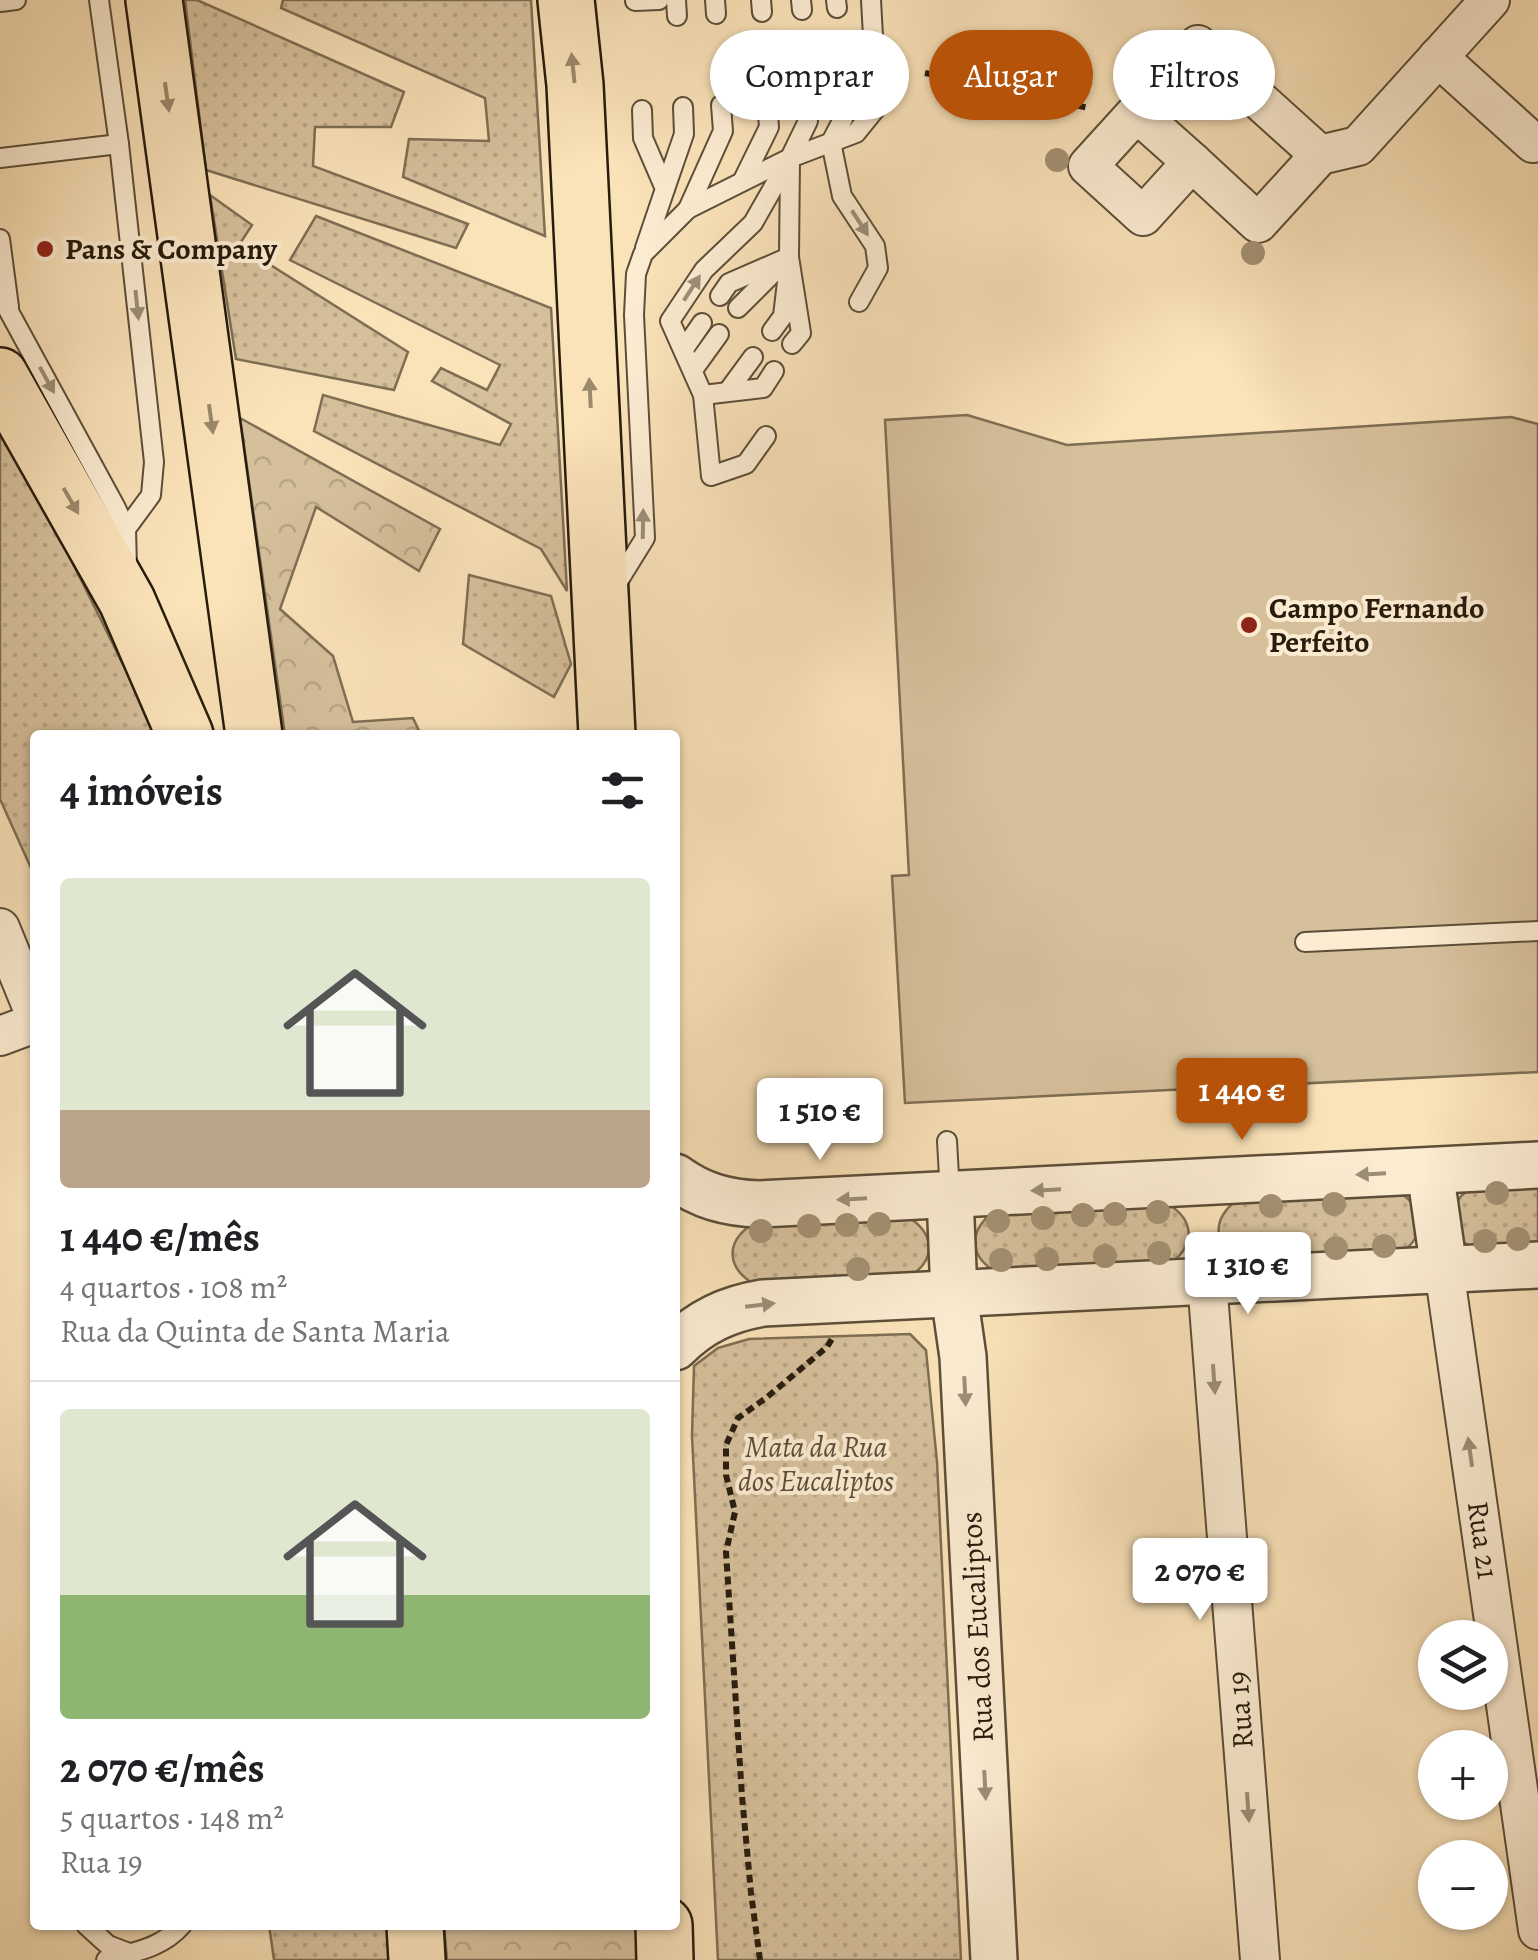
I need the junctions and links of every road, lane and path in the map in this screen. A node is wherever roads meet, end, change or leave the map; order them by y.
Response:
1 (16, 0) edge
2 (98, 0) edge
3 (154, 0) edge
4 (566, 0) edge
5 (660, 0) edge
6 (871, 0) edge
7 (1490, 0) edge
8 (0, 2) edge
9 (635, 6) edge
10 (1438, 57) junction
11 (925, 72) dead end
12 (929, 73) edge
13 (682, 107) dead end
14 (642, 110) dead end
15 (1275, 114) edge
16 (722, 120) edge
17 (768, 120) edge
18 (808, 120) edge
19 (842, 120) edge
20 (1130, 120) edge
21 (1144, 120) edge
22 (830, 142) junction
23 (1536, 143) edge
24 (119, 144) junction
25 (1320, 155) junction
26 (0, 158) edge
27 (790, 158) junction
28 (1192, 162) junction
29 (743, 180) junction
30 (665, 189) junction
31 (688, 209) junction
32 (0, 238) edge
33 (643, 254) junction
34 (790, 257) junction
35 (0, 295) edge
36 (720, 296) dead end
37 (859, 302) dead end
38 (738, 308) dead end
39 (10, 312) junction
40 (702, 323) dead end
41 (772, 331) dead end
42 (719, 334) dead end
43 (792, 344) dead end
44 (684, 349) junction
45 (754, 356) dead end
46 (693, 370) junction
47 (774, 371) dead end
48 (0, 376) edge
49 (728, 391) junction
50 (703, 395) junction
51 (766, 436) dead end
52 (126, 529) junction
53 (127, 601) junction
54 (601, 610) junction
55 (183, 730) edge
56 (253, 730) edge
57 (607, 730) edge
58 (0, 928) edge
59 (1538, 931) edge
60 (1305, 942) dead end
61 (30, 1002) edge
62 (30, 1025) edge
63 (0, 1036) edge
64 (947, 1141) dead end
65 (1538, 1166) edge
66 (1430, 1171) junction
67 (680, 1180) edge
68 (950, 1195) junction
69 (1538, 1265) edge
70 (1444, 1269) junction
71 (1206, 1281) junction
72 (954, 1294) junction
73 (844, 1300) junction
74 (680, 1342) edge
75 (91, 1930) edge
76 (178, 1930) edge
77 (415, 1930) edge
78 (664, 1930) edge
79 (1538, 1930) edge
80 (129, 1953) junction
81 (106, 1960) edge
82 (418, 1960) edge
83 (666, 1960) edge
84 (760, 1960) edge
85 (994, 1960) edge
86 (1260, 1960) edge

1 - 8 lane
2 - 24 lane
3 -> 56 highway
54 -> 4 highway
5 - 9 lane
6 - 22 lane
7 - 10 street
10 - 23 street
10 - 25 street
11 - 12 path
13 - 30 lane
14 - 30 lane
15 - 25 street
16 - 31 lane
17 - 29 lane
18 - 27 lane
19 - 22 lane
20 - 28 street
21 - 28 street
22 - 27 lane
22 -> 37 lane
24 - 26 lane
24 -> 52 lane
25 - 28 street
27 - 29 lane
27 - 34 lane
44 -> 27 lane
29 - 31 lane
30 - 33 lane
31 - 33 lane
32 - 39 lane
54 -> 33 lane
34 - 36 lane
34 - 38 lane
34 - 41 lane
34 - 43 lane
35 - 39 lane
39 -> 52 lane
40 - 44 lane
42 - 46 lane
44 - 46 lane
45 - 49 lane
46 - 50 lane
47 - 49 lane
48 -> 53 highway
49 - 50 lane
50 - 51 lane
52 - 53 lane
53 - 55 highway
54 - 57 highway
58 - 61 street
59 - 60 lane
62 - 63 street
64 - 68 lane
65 - 66 street
66 -> 68 street
66 - 70 street
68 -> 67 street
68 - 72 street, Rua dos Eucaliptos
69 - 70 street
70 - 71 street
79 -> 70 street, Rua 21
71 - 72 street
71 -> 86 street, Rua 19
72 - 73 street
72 -> 85 street, Rua dos Eucaliptos
74 -> 73 street
73 - 84 path
75 - 80 lane
76 - 80 lane
77 - 82 highway
78 - 83 highway
80 - 81 lane

